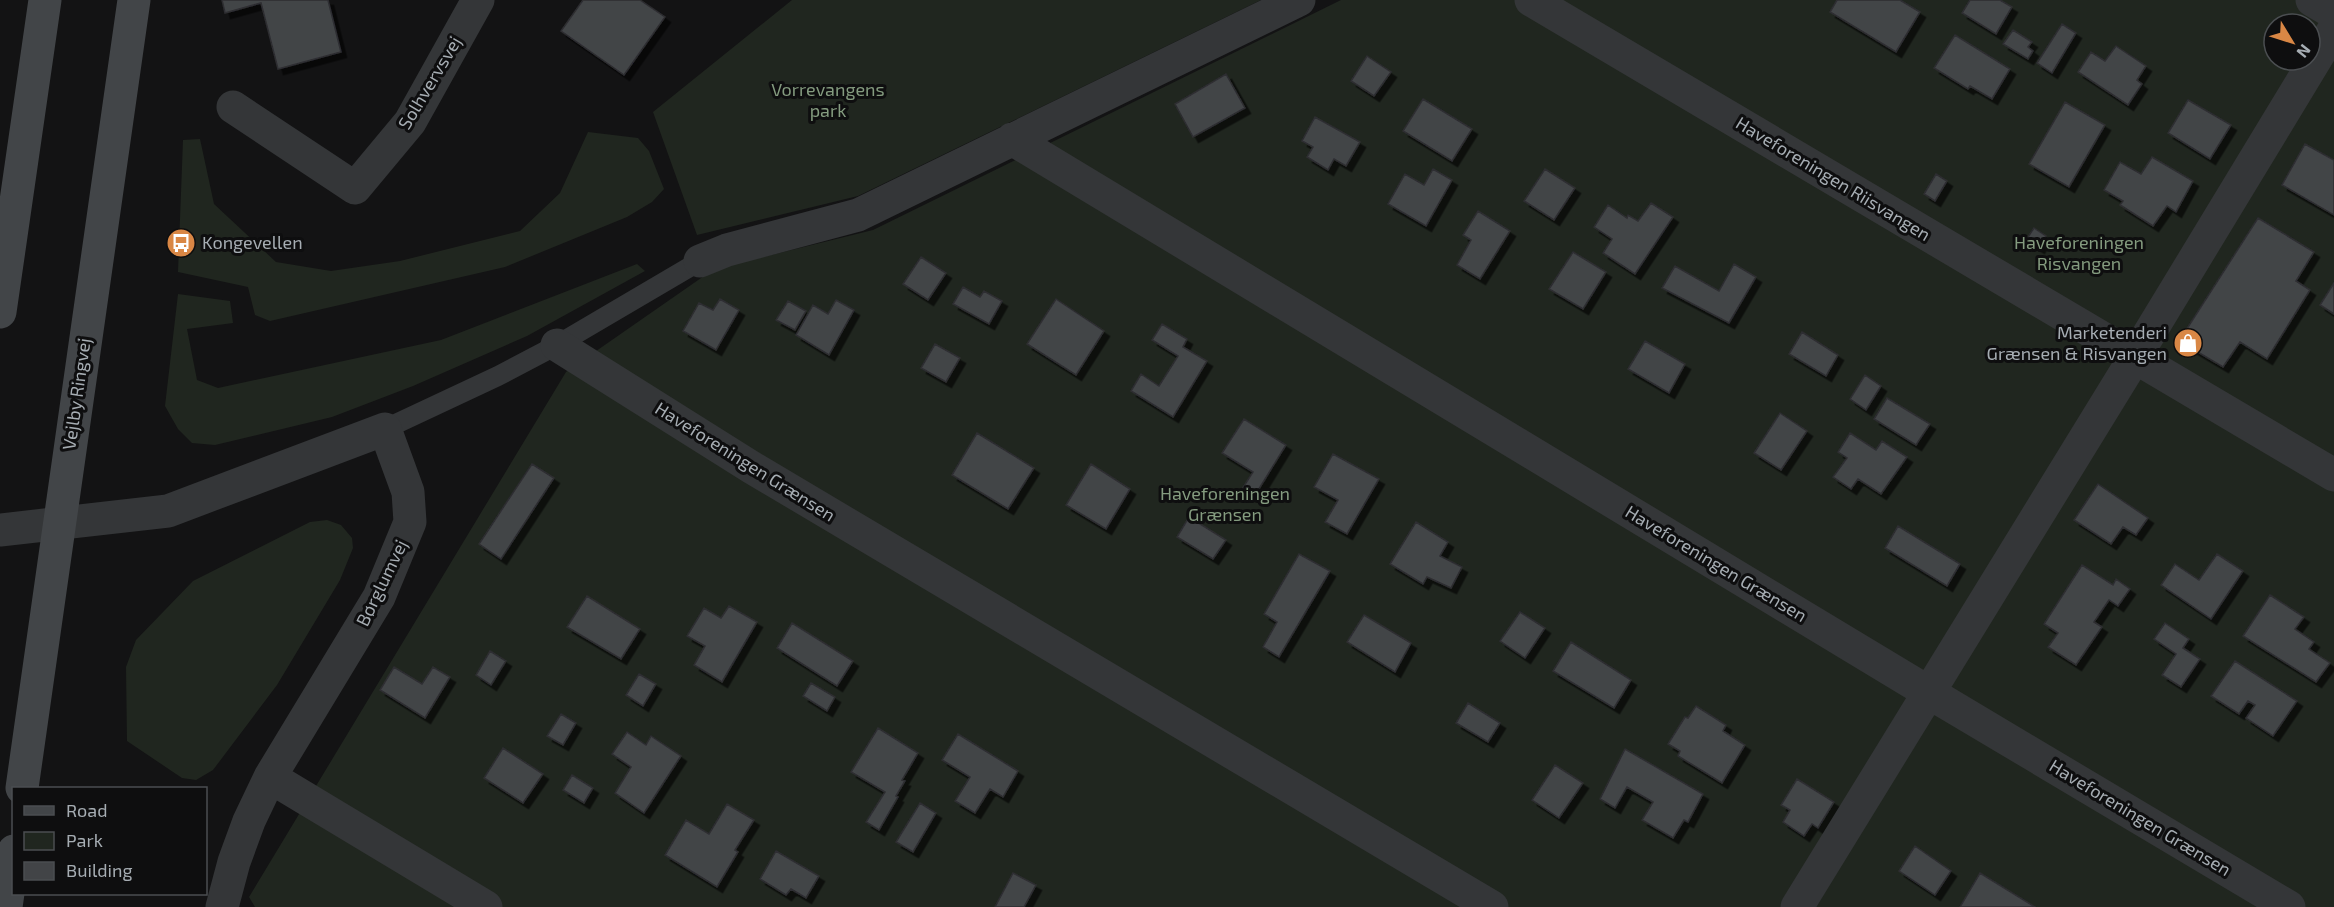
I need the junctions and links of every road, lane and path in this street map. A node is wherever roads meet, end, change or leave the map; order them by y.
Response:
1 (45, 0) edge
2 (134, 0) edge
3 (478, 0) edge
4 (1299, 0) edge
5 (1531, 0) edge
6 (2312, 0) edge
7 (2334, 13) edge
8 (2334, 29) edge
9 (233, 107) dead end
10 (1012, 139) junction
11 (700, 261) joint
12 (0, 312) edge
13 (557, 345) junction
14 (2135, 357) junction
15 (385, 429) junction
16 (2334, 475) edge
17 (58, 523) junction
18 (0, 530) edge
19 (1928, 692) junction
20 (270, 777) junction
21 (22, 787) edge
22 (12, 865) edge
23 (6, 907) edge
24 (222, 907) edge
25 (486, 907) edge
26 (1492, 907) edge
27 (1797, 907) edge
28 (2289, 907) edge

1 - 12 main road
2 - 17 main road, Vejlby Ringvej
3 - 9 street, Solhvervsvej
4 - 10 street
5 - 14 street, Haveforeningen Riisvangen
6 - 7 street
8 - 14 street
10 - 11 street
10 - 19 street, Haveforeningen Grænsen
11 - 13 lane
13 - 15 lane
13 - 26 street, Haveforeningen Grænsen
14 - 16 street, Haveforeningen Riisvangen
14 - 19 street
15 - 17 street
15 - 20 street, Børglumvej
17 - 18 street
17 - 21 main road, Vejlby Ringvej
19 - 27 street
19 - 28 street, Haveforeningen Grænsen
20 - 24 street, Børglumvej
20 - 25 street
22 - 23 main road

